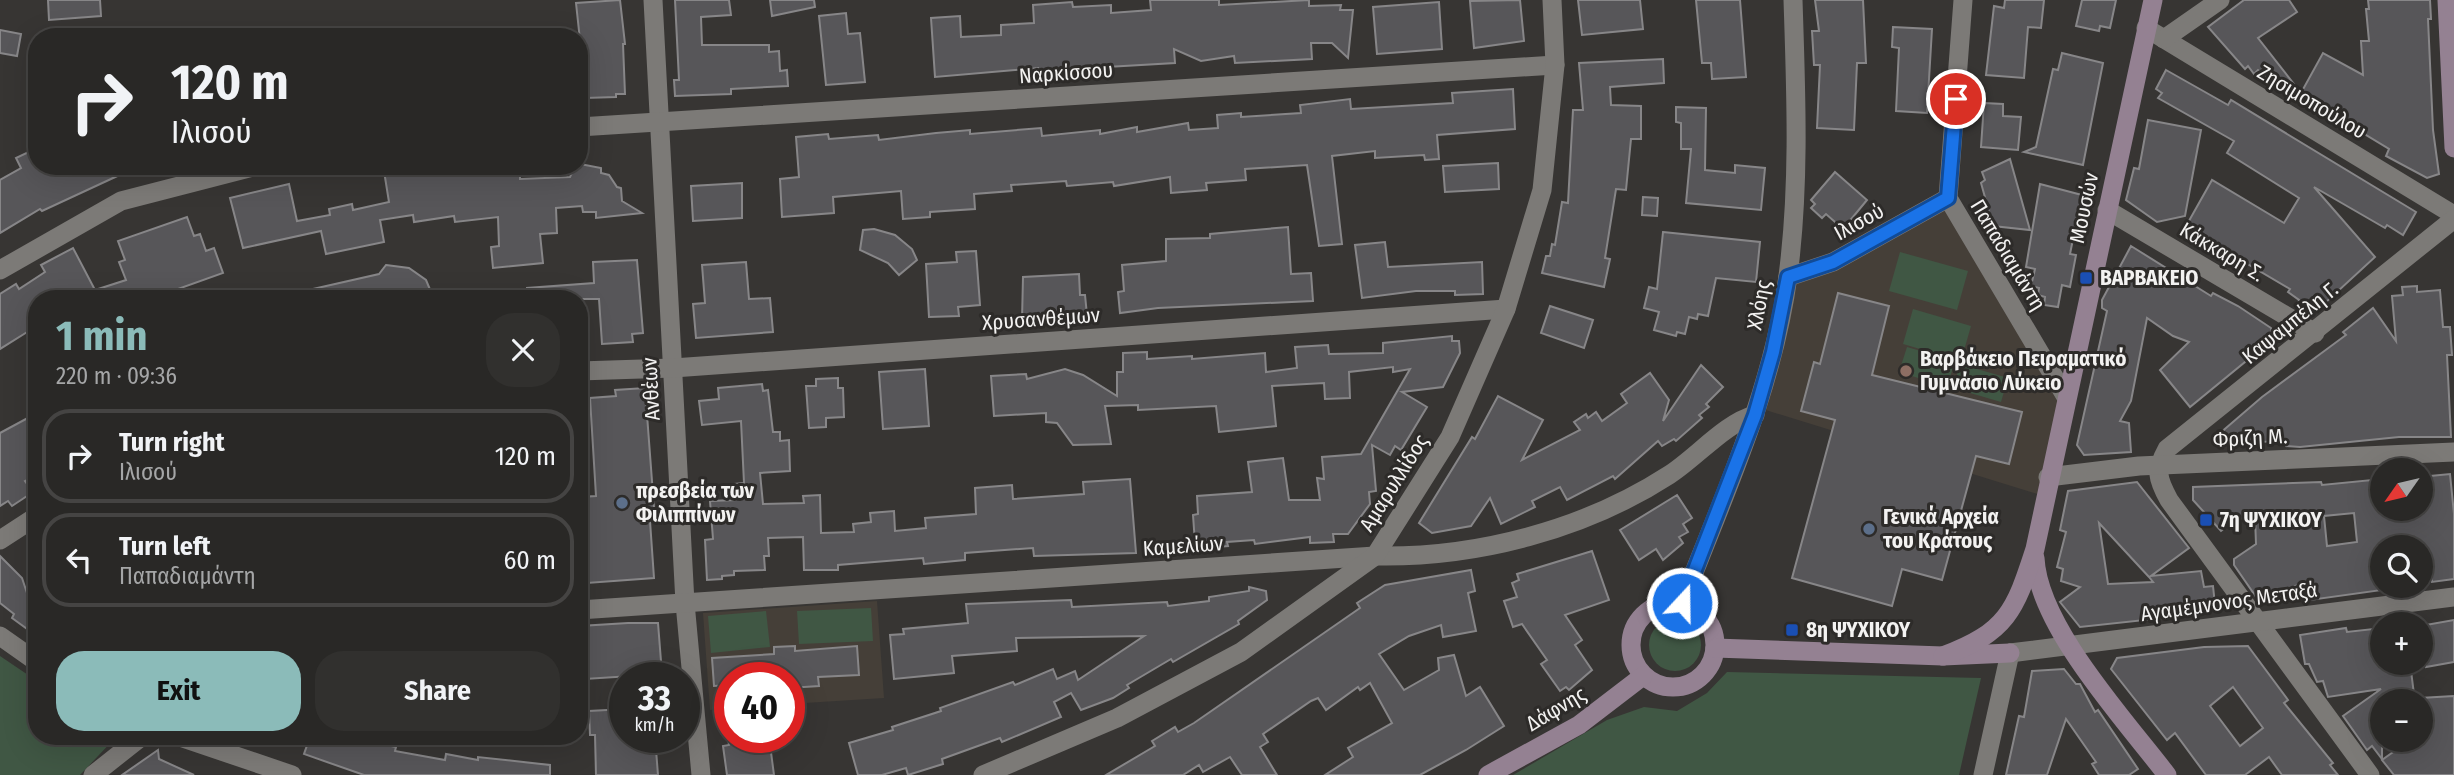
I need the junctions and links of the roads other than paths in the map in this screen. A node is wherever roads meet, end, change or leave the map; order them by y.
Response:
1 (653, 0) edge
2 (1552, 0) edge
3 (1793, 0) edge
4 (1963, 0) edge
5 (2153, 0) edge
6 (2220, 0) edge
7 (2447, 0) edge
8 (2147, 28) junction
9 (2164, 39) junction
10 (1555, 65) junction
11 (657, 121) junction
12 (588, 126) edge
13 (2454, 148) edge
14 (222, 175) edge
15 (1948, 198) junction
16 (2107, 211) junction
17 (2454, 217) edge
18 (0, 270) edge
19 (1788, 277) junction
20 (1506, 309) junction
21 (2315, 333) junction
22 (673, 368) junction
23 (588, 371) edge
24 (2066, 397) junction
25 (1755, 415) junction
26 (2454, 452) edge
27 (2158, 465) junction
28 (2048, 477) junction
29 (28, 522) edge
30 (0, 540) edge
31 (2035, 549) junction
32 (1375, 556) junction
33 (2454, 597) edge
34 (685, 603) junction
35 (1682, 603) junction
36 (588, 609) edge
37 (2259, 619) junction
38 (0, 636) edge
39 (2071, 647) junction
40 (1715, 648) junction
41 (2010, 653) junction
42 (28, 656) edge
43 (1943, 656) junction
44 (1643, 676) junction
45 (131, 745) edge
46 (204, 745) edge
47 (93, 775) edge
48 (292, 775) edge
49 (701, 775) edge
50 (984, 775) edge
51 (1488, 775) edge
52 (1983, 775) edge
53 (2167, 775) edge
54 (2370, 775) edge

1 - 11 street, Ανθέων
2 - 10 street, Αμαρυλλίδος
3 - 19 street, Χλόης
4 - 15 street, Παπαδιαμάντη
5 - 8 main road, Μουσών
6 - 9 street
7 - 13 main road
8 - 9 street, Ζησιμοπούλου
8 - 16 main road, Μουσών
9 - 17 street, Ζησιμοπούλου
10 - 11 street, Ναρκίσσου
10 - 20 street, Αμαρυλλίδος
11 - 12 street, Ναρκίσσου
11 - 22 street, Ανθέων
14 - 18 street
15 - 19 street, Ιλισού
15 - 24 street, Παπαδιαμάντη
16 - 21 street, Κάκκαρη Σ.
16 - 24 main road, Μουσών
17 - 21 street, Καψαμπέλη Γ.
19 - 25 street, Χλόης
20 - 22 street, Χρυσανθέμων
20 - 32 street, Αμαρυλλίδος
21 - 27 street, Καψαμπέλη Γ.
22 - 23 street, Χρυσανθέμων
22 - 34 street, Ανθέων
24 - 28 main road, Μουσών
25 - 32 street, Καμελίων
25 - 35 street, Χλόης
26 - 27 street, Φριζη Μ.
27 - 28 street, Φριζη Μ.
27 - 37 street
28 - 31 main road, Μουσών
29 - 30 street
31 - 39 main road
31 - 43 main road
32 - 34 street, Καμελίων
32 - 50 street, Αμαρυλλίδος
33 - 37 street, Αγαμέμνονος Μεταξά
34 - 36 street, Καμελίων
34 - 49 street, Ανθέων
35 - 40 main road
35 - 44 main road
37 - 39 street, Αγαμέμνονος Μεταξά
37 - 54 street
38 - 42 street
39 - 41 street, Αγαμέμνονος Μεταξά
39 - 53 main road
40 - 43 main road
40 - 44 main road
41 - 43 main road
41 - 52 street
44 - 51 main road, Δάφνης
45 - 47 street
46 - 48 street

